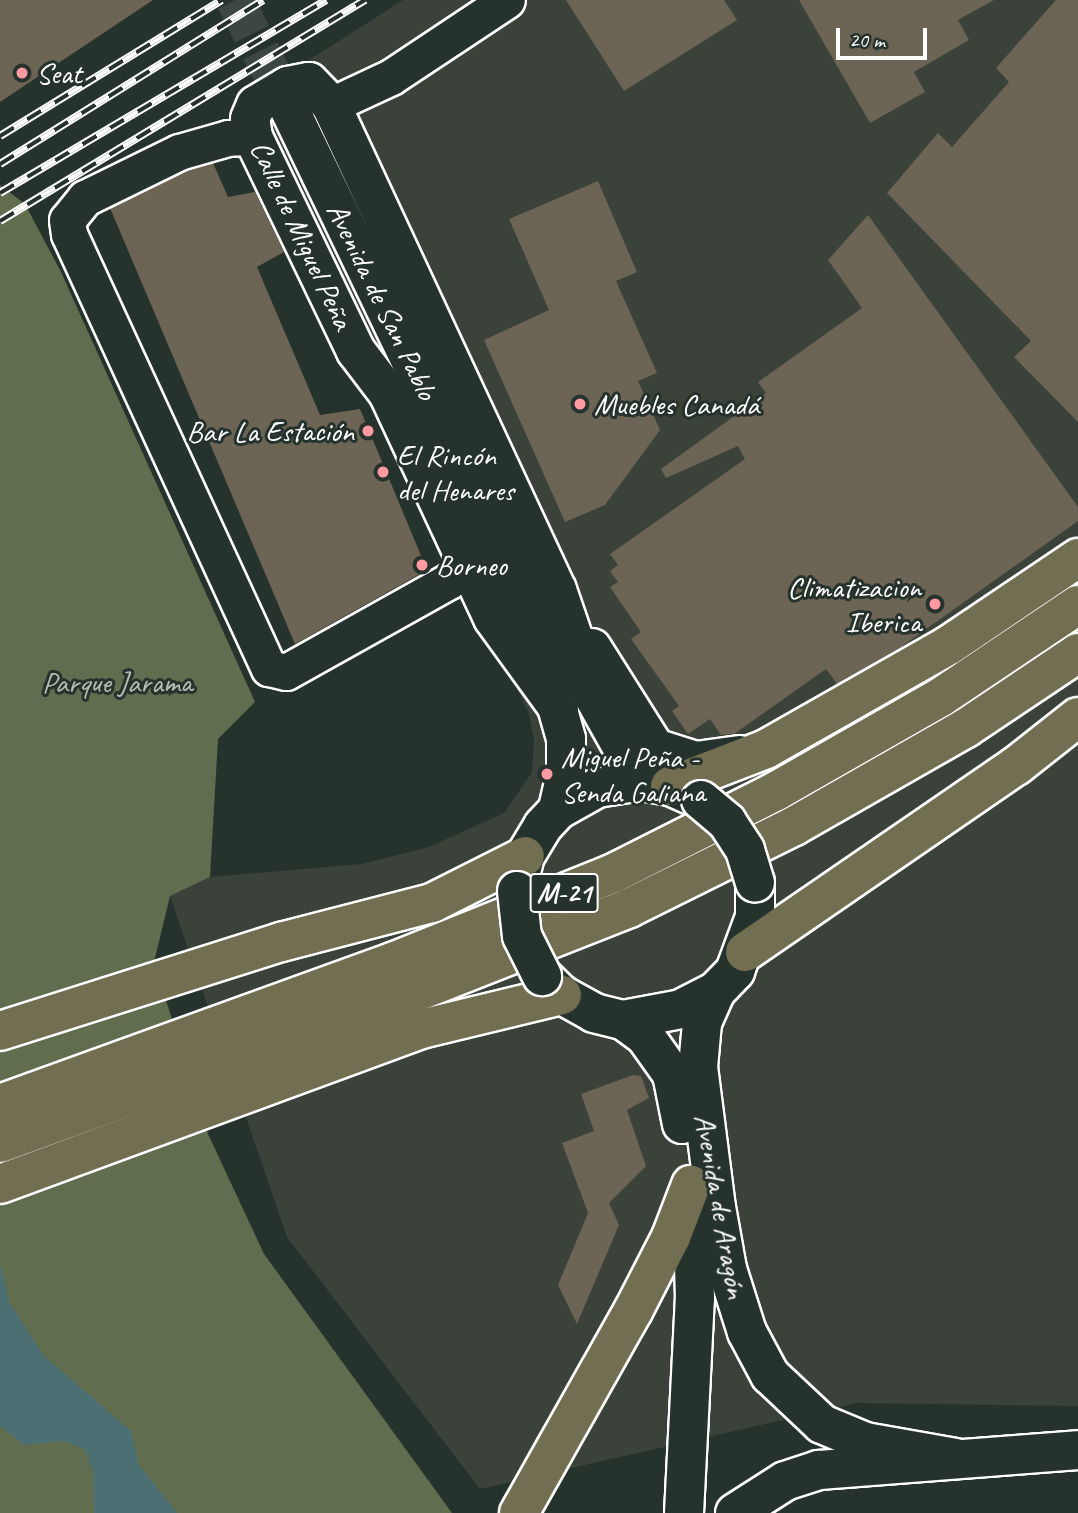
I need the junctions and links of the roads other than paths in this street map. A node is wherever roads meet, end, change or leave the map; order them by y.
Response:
1 (507, 0) edge
2 (331, 105) junction
3 (289, 108) tunnel mouth
4 (253, 137) junction
5 (1078, 558) edge
6 (466, 566) junction
7 (543, 598) junction
8 (1078, 605) edge
9 (1078, 653) edge
10 (575, 701) junction
11 (1078, 717) edge
12 (766, 749) junction
13 (671, 789) junction
14 (558, 810) junction
15 (521, 874) junction
16 (745, 952) junction
17 (552, 985) junction
18 (716, 991) junction
19 (623, 1020) junction
20 (0, 1031) edge
21 (10, 1100) edge
22 (15, 1138) edge
23 (0, 1184) edge
24 (691, 1185) junction
25 (1078, 1450) edge
26 (956, 1458) junction
27 (519, 1513) edge
28 (684, 1513) edge
29 (735, 1513) edge

1 - 2 street
2 - 4 street, Calle de Miguel Peña
2 - 7 street, Calle de Miguel Peña
3 - 7 street, Avenida de San Pablo
4 - 6 street, Calle de Miguel Peña
4 - 6 street
5 - 12 highway
6 - 10 street, Calle de Miguel Peña
7 - 10 street
7 - 12 street
8 - 21 highway, M-21
9 - 22 highway, M-21
10 - 13 street
10 - 14 street
11 - 16 highway
12 - 13 highway
13 - 14 street
13 - 16 street, bridge
14 - 15 street
15 - 17 street, bridge
15 - 20 highway
16 - 18 street
17 - 19 street
17 - 23 highway
18 - 19 street
18 - 26 street, Avenida de Aragón
19 - 24 street
24 - 27 highway
24 - 28 street
25 - 26 street, Avenida de Aragón
26 - 29 street, Avenida de Aragón

